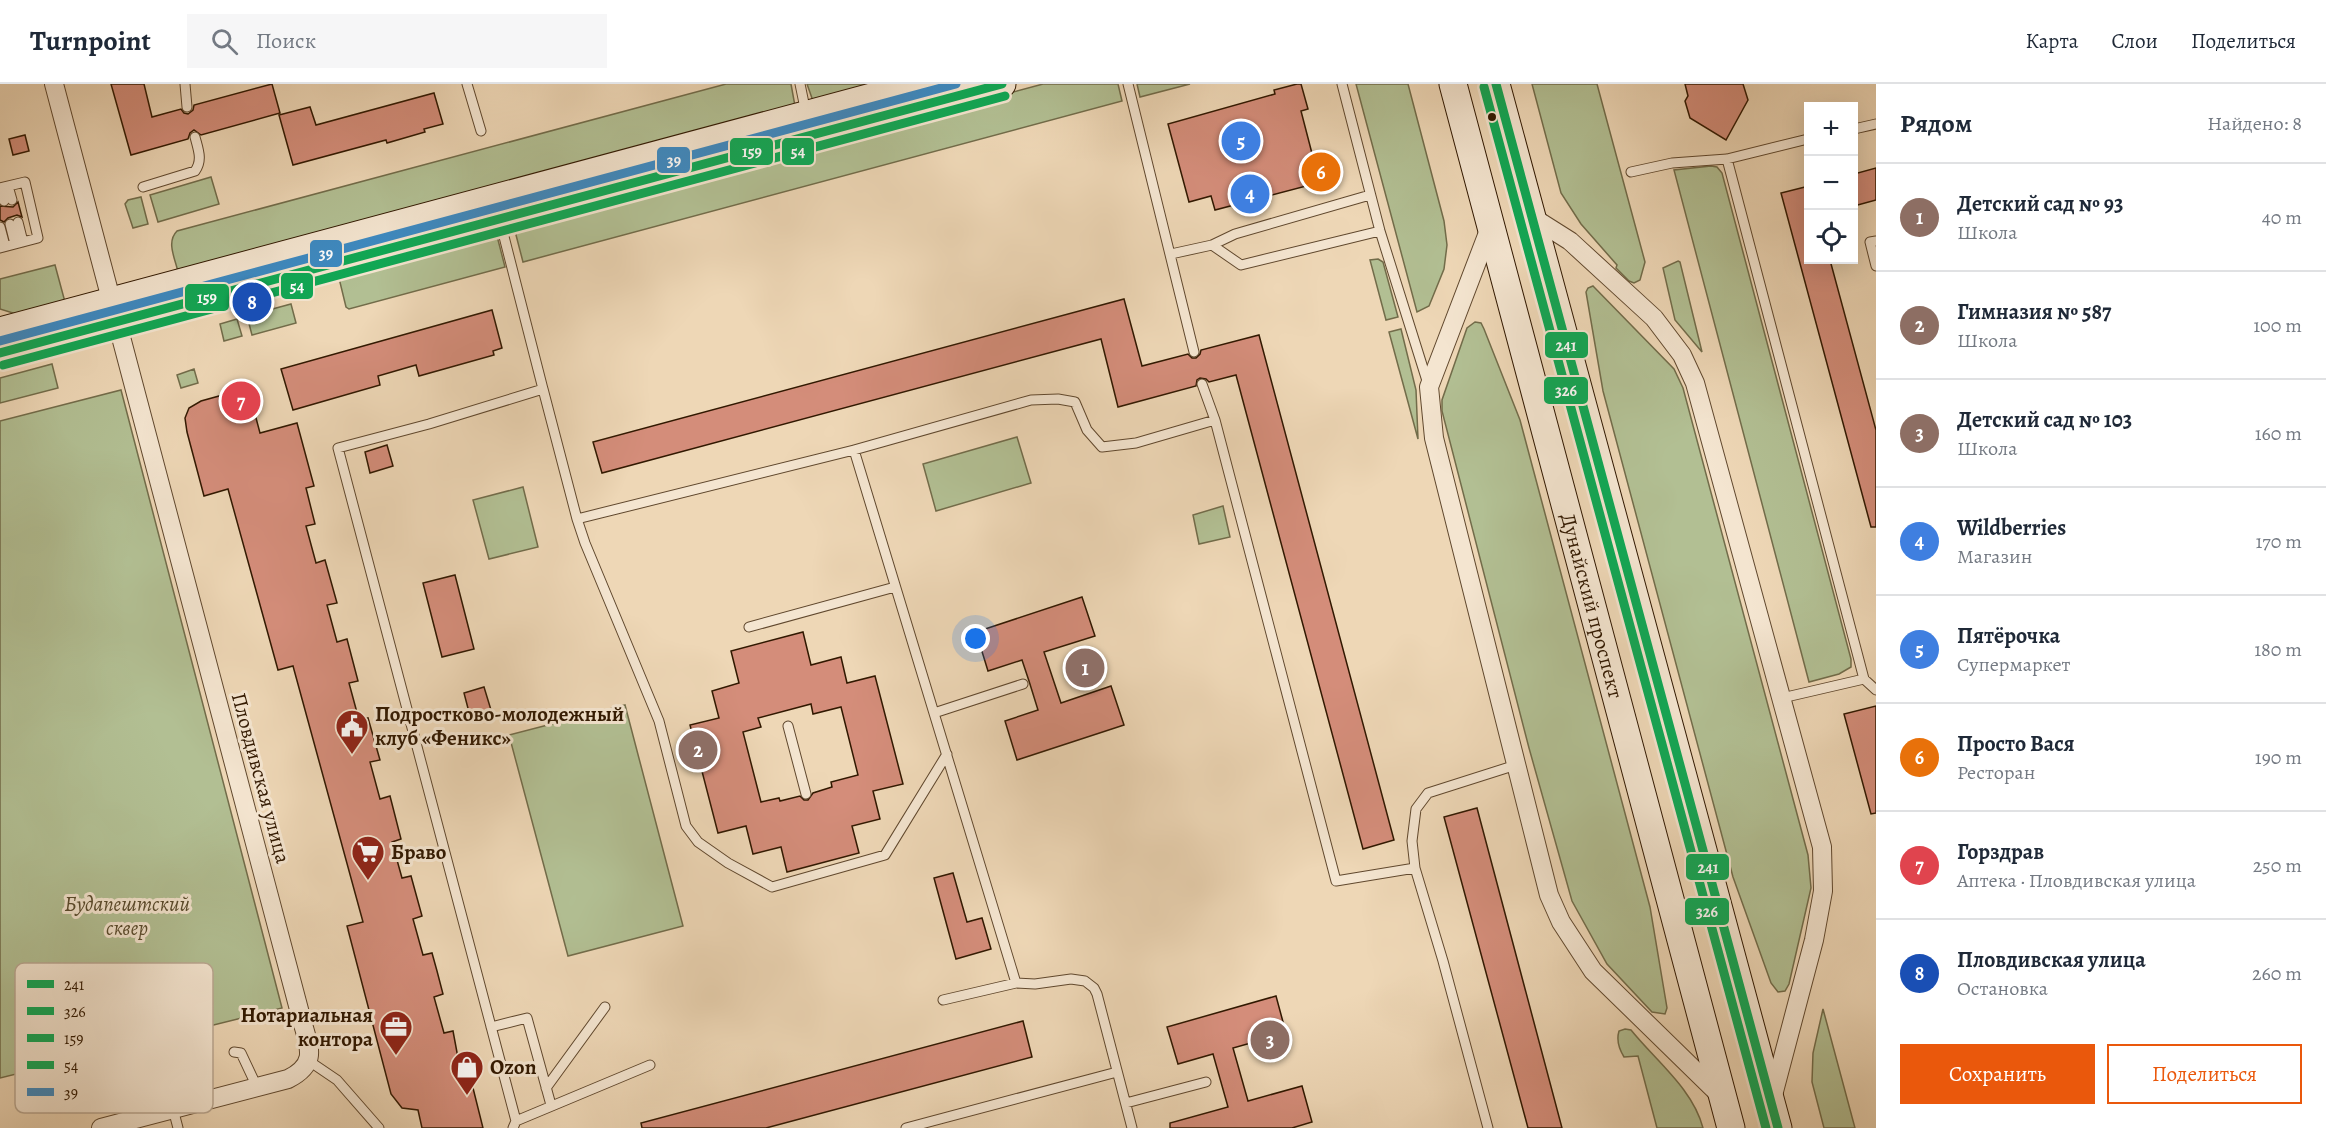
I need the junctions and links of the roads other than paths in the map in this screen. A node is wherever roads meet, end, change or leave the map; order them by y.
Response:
1 (54, 84) edge
2 (185, 84) edge
3 (467, 84) edge
4 (800, 84) edge
5 (920, 84) edge
6 (1002, 84) edge
7 (1128, 84) edge
8 (1341, 84) edge
9 (1453, 84) edge
10 (1496, 84) edge
11 (187, 107) dead end
12 (1876, 124) edge
13 (809, 125) junction
14 (1858, 128) edge
15 (481, 131) dead end
16 (195, 137) dead end
17 (1804, 140) edge
18 (1726, 159) junction
19 (1631, 172) dead end
20 (3, 187) edge
21 (144, 187) dead end
22 (1370, 195) junction
23 (8, 200) dead end
24 (496, 209) junction
25 (1532, 217) junction
26 (9, 224) edge
27 (1491, 224) junction
28 (1380, 231) junction
29 (1876, 241) edge
30 (1212, 244) junction
31 (11, 245) edge
32 (1171, 254) junction
33 (1876, 266) edge
34 (115, 311) junction
35 (5, 325) edge
36 (1194, 352) dead end
37 (0, 353) edge
38 (1202, 384) dead end
39 (1429, 387) junction
40 (543, 388) junction
41 (1215, 420) junction
42 (854, 450) junction
43 (577, 519) junction
44 (896, 587) junction
45 (749, 627) dead end
46 (1864, 679) junction
47 (1023, 684) dead end
48 (1876, 690) edge
49 (1782, 698) junction
50 (934, 713) junction
51 (788, 726) dead end
52 (947, 754) junction
53 (1516, 765) junction
54 (806, 794) dead end
55 (1415, 868) junction
56 (1016, 983) junction
57 (944, 1000) dead end
58 (605, 1008) dead end
59 (491, 1027) junction
60 (234, 1052) dead end
61 (309, 1061) junction
62 (650, 1065) dead end
63 (1117, 1072) junction
64 (1206, 1082) dead end
65 (257, 1087) junction
66 (546, 1088) junction
67 (1724, 1098) junction
68 (213, 1099) edge
69 (1126, 1103) junction
70 (551, 1105) junction
71 (158, 1113) edge
72 (174, 1113) edge
73 (1774, 1116) edge
74 (514, 1125) edge
75 (101, 1128) edge
76 (178, 1128) edge
77 (379, 1128) edge
78 (906, 1128) edge
79 (1132, 1128) edge
80 (1488, 1128) edge
81 (1731, 1128) edge

1 - 34 street, Пловдивская улица
2 - 11 lane
3 - 15 lane
4 - 13 lane
5 - 13 main road
6 - 13 main road
7 - 32 lane
8 - 22 lane
9 - 27 main road, Дунайский проспект
10 - 25 main road, Дунайский проспект
12 - 14 lane
13 - 24 main road
16 - 21 lane
17 - 18 lane
18 - 19 lane
18 - 46 lane
20 - 23 lane
20 - 31 lane
22 - 28 lane
22 - 30 lane
24 - 34 main road
24 - 40 lane
25 - 49 street
25 - 73 main road, Дунайский проспект
26 - 31 lane
26 - 31 lane
27 - 39 street
27 - 67 main road, Дунайский проспект
28 - 30 lane
28 - 39 lane
29 - 33 lane
30 - 32 lane
32 - 36 lane
34 - 35 main road
34 - 37 main road
34 - 61 street, Пловдивская улица
38 - 41 lane
39 - 53 street
40 - 43 lane
40 - 59 lane
41 - 42 lane
41 - 55 lane
42 - 43 lane
42 - 44 lane
43 - 52 lane
44 - 45 lane
44 - 50 lane
46 - 48 lane
46 - 49 lane
47 - 50 lane
49 - 73 street
50 - 52 lane
51 - 54 lane
52 - 56 lane
53 - 55 lane
53 - 67 street
55 - 80 lane
56 - 57 lane
56 - 63 lane
58 - 66 lane
59 - 66 lane
59 - 74 lane
60 - 65 lane
61 - 65 street
61 - 77 lane
62 - 70 lane
63 - 69 lane
63 - 78 lane
64 - 69 lane
65 - 68 street
66 - 70 lane
67 - 81 main road, Дунайский проспект
69 - 79 lane
70 - 74 lane
71 - 75 street
72 - 76 lane

